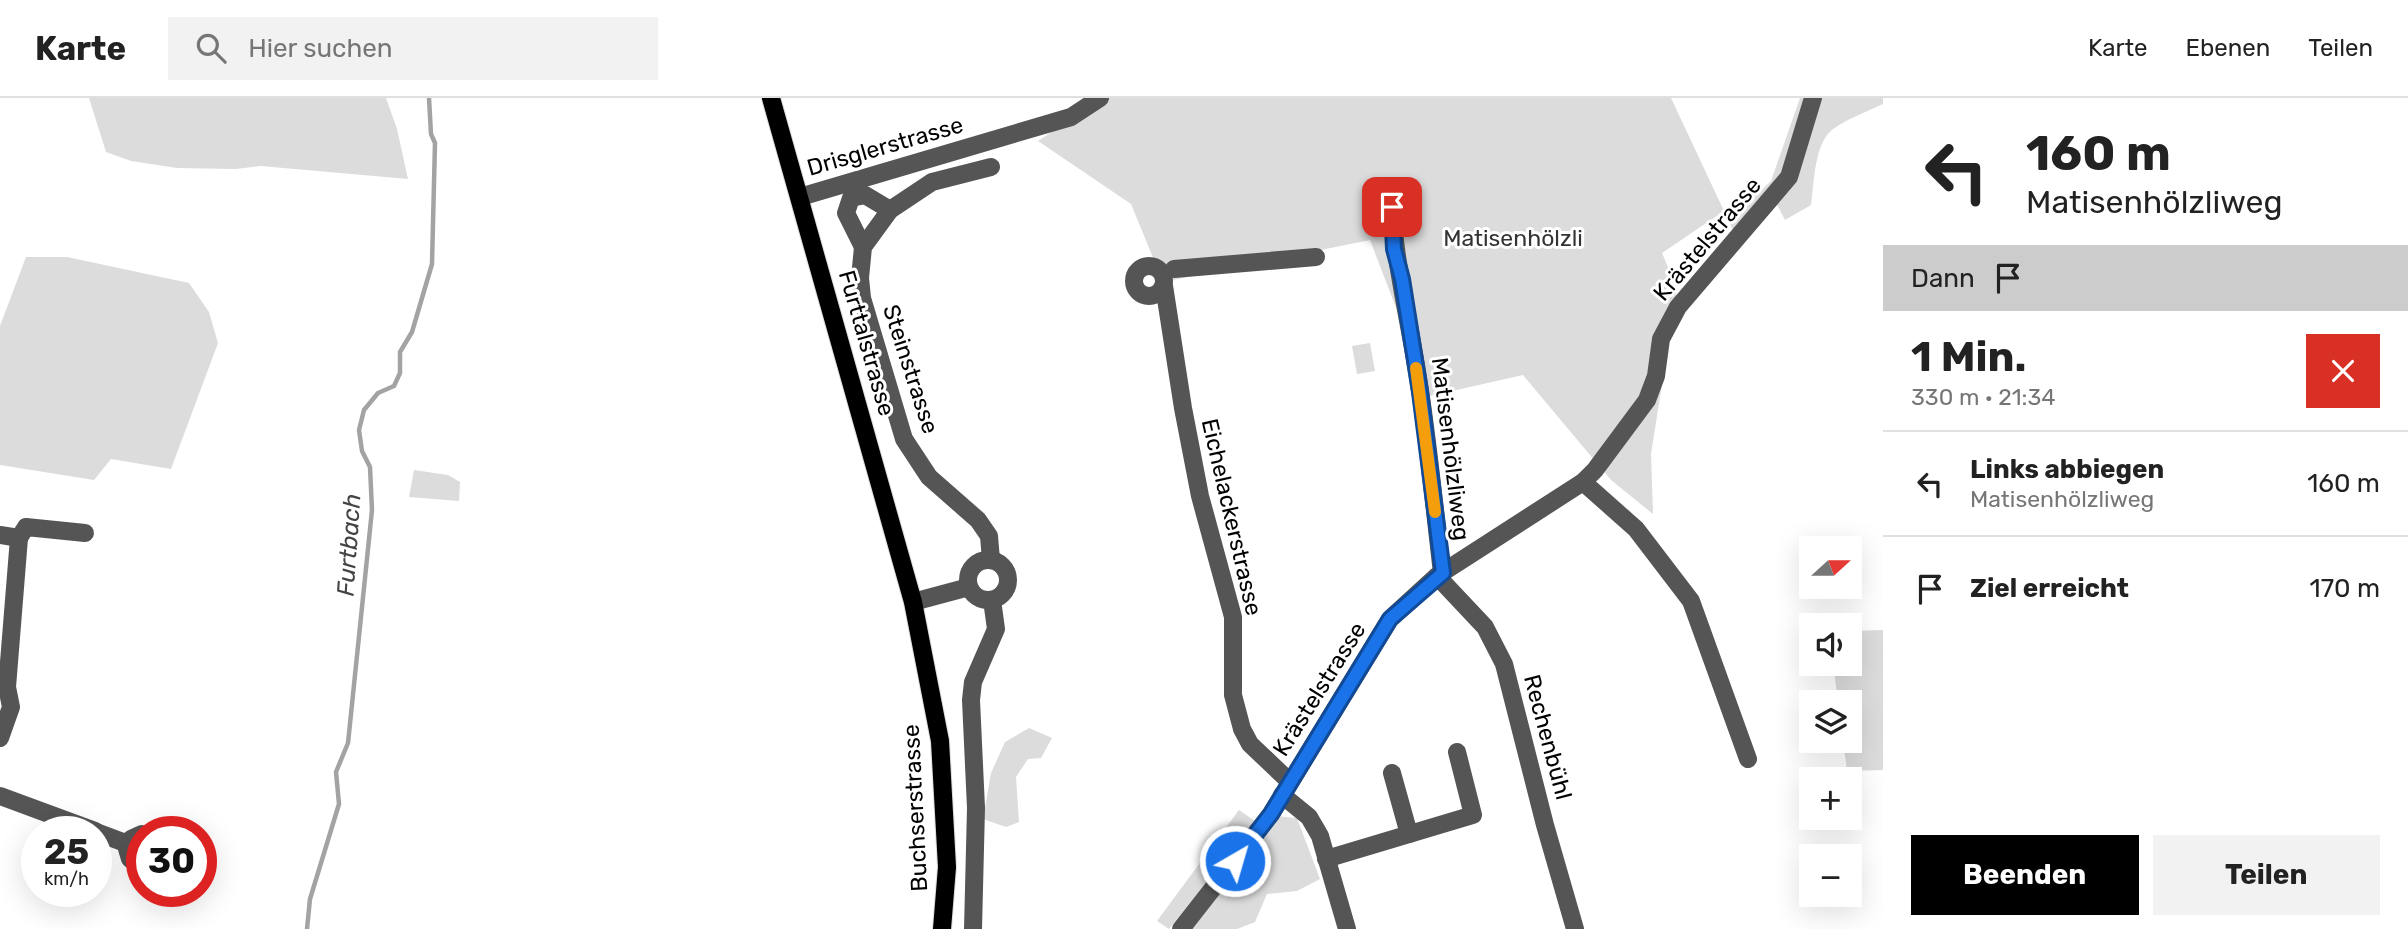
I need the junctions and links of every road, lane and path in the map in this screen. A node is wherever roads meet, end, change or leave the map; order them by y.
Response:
1 (771, 98) edge
2 (1100, 98) edge
3 (1813, 98) edge
4 (991, 167) dead end
5 (800, 197) junction
6 (1392, 207) dead end
7 (890, 210) junction
8 (863, 247) junction
9 (1315, 257) dead end
10 (1174, 269) dead end
11 (1164, 286) dead end
12 (1583, 482) junction
13 (85, 533) dead end
14 (0, 535) edge
15 (19, 538) junction
16 (991, 560) junction
17 (1440, 574) junction
18 (969, 587) junction
19 (992, 600) junction
20 (913, 602) junction
21 (3, 685) edge
22 (0, 738) edge
23 (1457, 752) dead end
24 (1748, 759) dead end
25 (1392, 773) dead end
26 (1286, 788) junction
27 (0, 796) edge
28 (53, 816) edge
29 (1409, 834) junction
30 (1326, 859) junction
31 (942, 929) edge
32 (973, 929) edge
33 (1181, 929) edge
34 (1347, 929) edge
35 (1575, 929) edge

1 - 5 main road, Furttalstrasse
2 - 5 street, Drisglerstrasse
3 - 12 street, Krästelstrasse
4 - 7 street
5 - 20 main road, Furttalstrasse
6 - 17 street, Matisenhölzliweg
7 - 8 street
7 - 8 street
8 - 16 street, Steinstrasse
9 - 10 street
11 - 26 street, Eichelackerstrasse
12 - 17 street, Krästelstrasse
12 - 24 street
13 - 15 street
14 - 15 street
15 - 21 street
16 - 18 street
16 - 19 street, Steinstrasse
17 - 26 street, Krästelstrasse
17 - 35 street, Rechenbühl
18 - 19 street
18 - 20 street
19 - 32 street, Steinstrasse
20 - 31 main road, Buchserstrasse
21 - 22 street
23 - 29 street
25 - 29 street
26 - 30 street, Eichelackerstrasse
26 - 33 street, Krästelstrasse
27 - 28 street
29 - 30 street
30 - 34 street, Eichelackerstrasse

